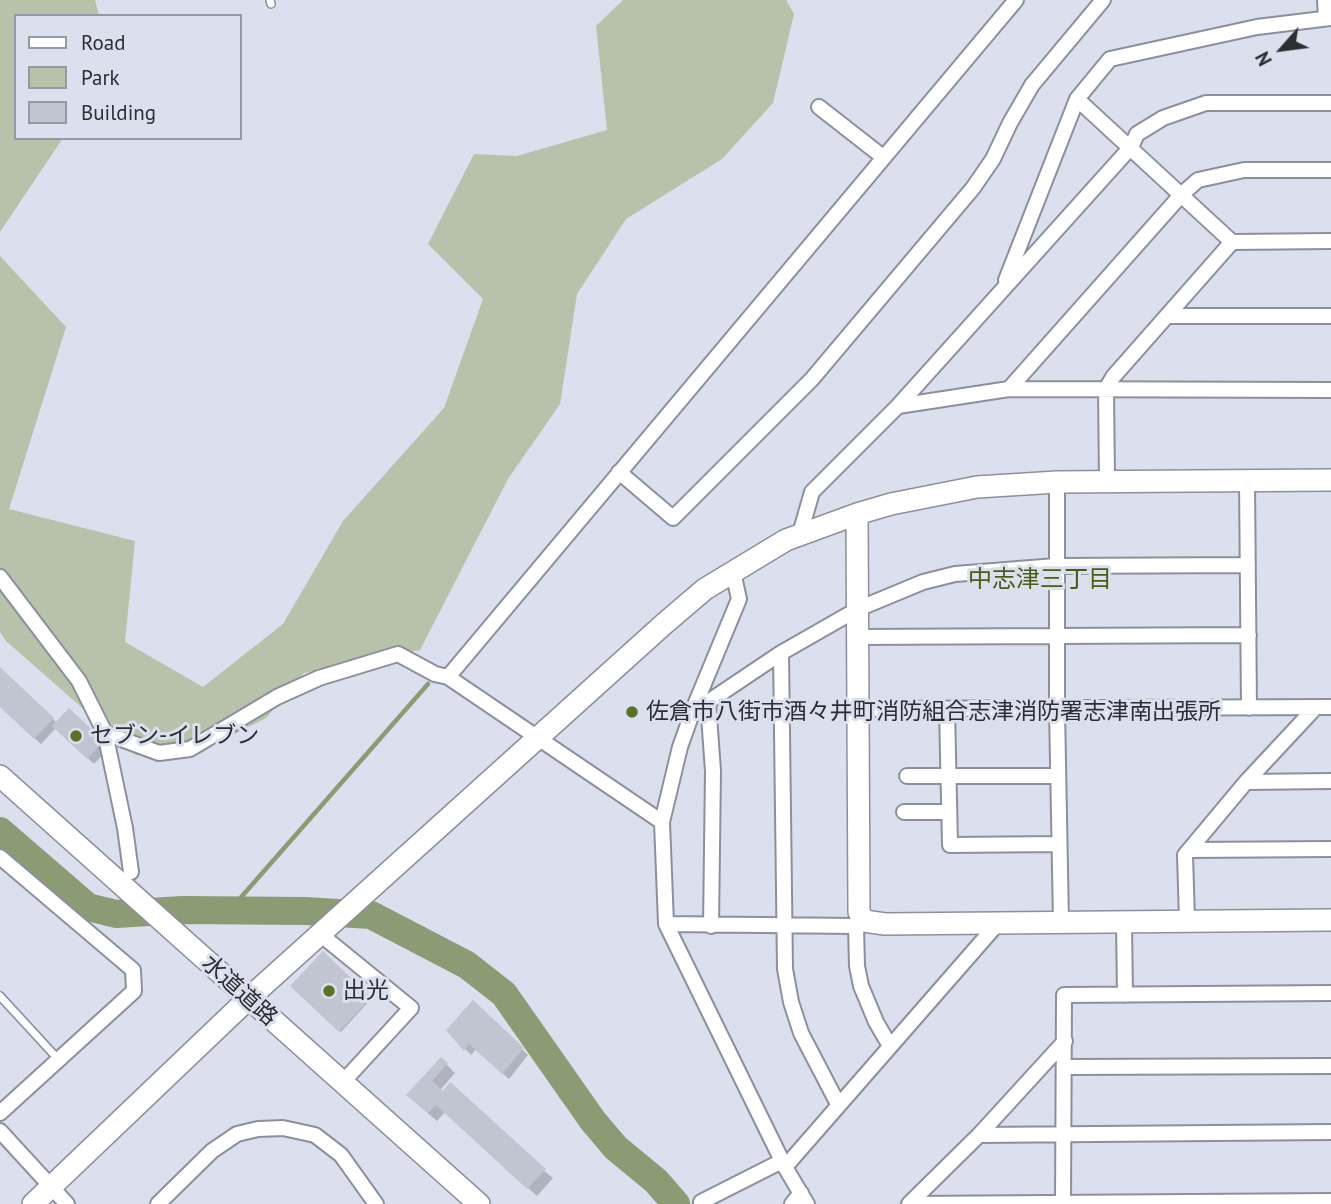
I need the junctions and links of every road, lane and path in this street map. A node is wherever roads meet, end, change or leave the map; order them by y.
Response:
1 (1016, 0) edge
2 (1102, 0) edge
3 (1325, 0) edge
4 (1328, 18) edge
5 (1077, 99) junction
6 (1331, 103) edge
7 (819, 107) dead end
8 (1131, 147) junction
9 (883, 157) junction
10 (1331, 170) edge
11 (1182, 194) junction
12 (1233, 242) junction
13 (1331, 242) edge
14 (1002, 289) junction
15 (1167, 316) junction
16 (1331, 316) edge
17 (1009, 389) junction
18 (1106, 389) junction
19 (1331, 390) edge
20 (898, 407) junction
21 (619, 472) junction
22 (1247, 480) junction
23 (1331, 480) edge
24 (1107, 481) junction
25 (1057, 482) junction
26 (857, 514) junction
27 (800, 534) junction
28 (1248, 565) junction
29 (1056, 566) junction
30 (733, 572) junction
31 (0, 577) edge
32 (858, 609) junction
33 (1248, 635) junction
34 (1056, 636) junction
35 (858, 637) junction
36 (781, 653) junction
37 (447, 677) junction
38 (701, 704) junction
39 (1316, 707) junction
40 (1249, 708) junction
41 (1331, 708) edge
42 (859, 709) junction
43 (947, 709) junction
44 (1057, 709) junction
45 (105, 733) junction
46 (538, 737) junction
47 (948, 775) junction
48 (0, 776) edge
49 (907, 776) dead end
50 (1058, 776) junction
51 (1331, 781) edge
52 (1246, 782) junction
53 (904, 812) dead end
54 (949, 812) junction
55 (663, 822) junction
56 (1059, 844) junction
57 (1331, 849) edge
58 (1189, 850) junction
59 (0, 857) edge
60 (129, 882) junction
61 (1187, 920) junction
62 (1331, 920) edge
63 (1124, 921) junction
64 (999, 922) junction
65 (1061, 922) junction
66 (666, 924) junction
67 (860, 924) junction
68 (784, 925) junction
69 (711, 926) junction
70 (320, 934) junction
71 (1331, 993) edge
72 (1125, 995) junction
73 (0, 996) edge
74 (248, 999) junction
75 (1065, 1041) junction
76 (890, 1046) junction
77 (59, 1060) junction
78 (1331, 1066) edge
79 (1064, 1067) junction
80 (342, 1083) junction
81 (838, 1104) junction
82 (0, 1113) edge
83 (0, 1131) edge
84 (1331, 1132) edge
85 (1064, 1134) junction
86 (979, 1135) junction
87 (784, 1164) junction
88 (52, 1187) junction
89 (800, 1200) edge
90 (1331, 1201) edge
91 (1063, 1203) edge
92 (33, 1204) edge
93 (68, 1204) edge
94 (158, 1204) edge
95 (376, 1204) edge
96 (479, 1204) edge
97 (702, 1204) edge

1 - 9 street
2 - 21 street
3 - 4 street
4 - 5 street
5 - 8 street
5 - 14 street
6 - 8 street
7 - 9 street
8 - 11 street
8 - 14 street
9 - 21 street
10 - 11 street
11 - 12 street
11 - 17 street
12 - 13 street
12 - 15 street
14 - 20 street
15 - 16 street
15 - 18 street
17 - 18 street
17 - 20 street
18 - 19 street
18 - 24 street
20 - 27 street
21 - 37 street
22 - 23 street
22 - 24 street
22 - 28 street
24 - 25 street
25 - 26 street
25 - 29 street
26 - 27 street
26 - 32 street
27 - 30 street
28 - 29 street
28 - 33 street
29 - 32 street
29 - 34 street
30 - 38 street
30 - 46 street
31 - 45 street
32 - 35 street
32 - 36 street
33 - 34 street
33 - 40 street
34 - 35 street
34 - 44 street
35 - 42 street
36 - 38 street
36 - 68 street
37 - 45 street
37 - 46 street
38 - 55 street
38 - 69 street
39 - 40 street
39 - 41 street
39 - 52 street
40 - 44 street
42 - 43 street
42 - 67 street
43 - 44 street
43 - 47 street
44 - 50 street
45 - 60 street
46 - 55 street
46 - 70 street
47 - 49 street
47 - 50 street
47 - 54 street
48 - 60 street, 水道道路
50 - 56 street
51 - 52 street
52 - 58 street
53 - 54 street
54 - 56 street
55 - 66 street
56 - 65 street
57 - 58 street
58 - 61 street
59 - 77 street
60 - 74 street, 水道道路
61 - 62 street
61 - 63 street
63 - 65 street
63 - 72 street
64 - 65 street
64 - 67 street
64 - 76 street
66 - 69 street
66 - 87 street
67 - 68 street
67 - 76 street
68 - 69 street
68 - 81 street
70 - 74 street
70 - 80 street
71 - 72 street
72 - 75 street
73 - 77 lane
74 - 80 street, 水道道路
74 - 88 street
75 - 79 street
75 - 86 street
76 - 81 street
77 - 82 street
78 - 79 street
79 - 85 street
80 - 96 street, 水道道路
81 - 87 street
83 - 88 street
84 - 85 street
85 - 86 street
85 - 91 street
86 - 91 street
87 - 89 street
87 - 97 street
88 - 92 street
88 - 93 street
90 - 91 street
94 - 95 street

